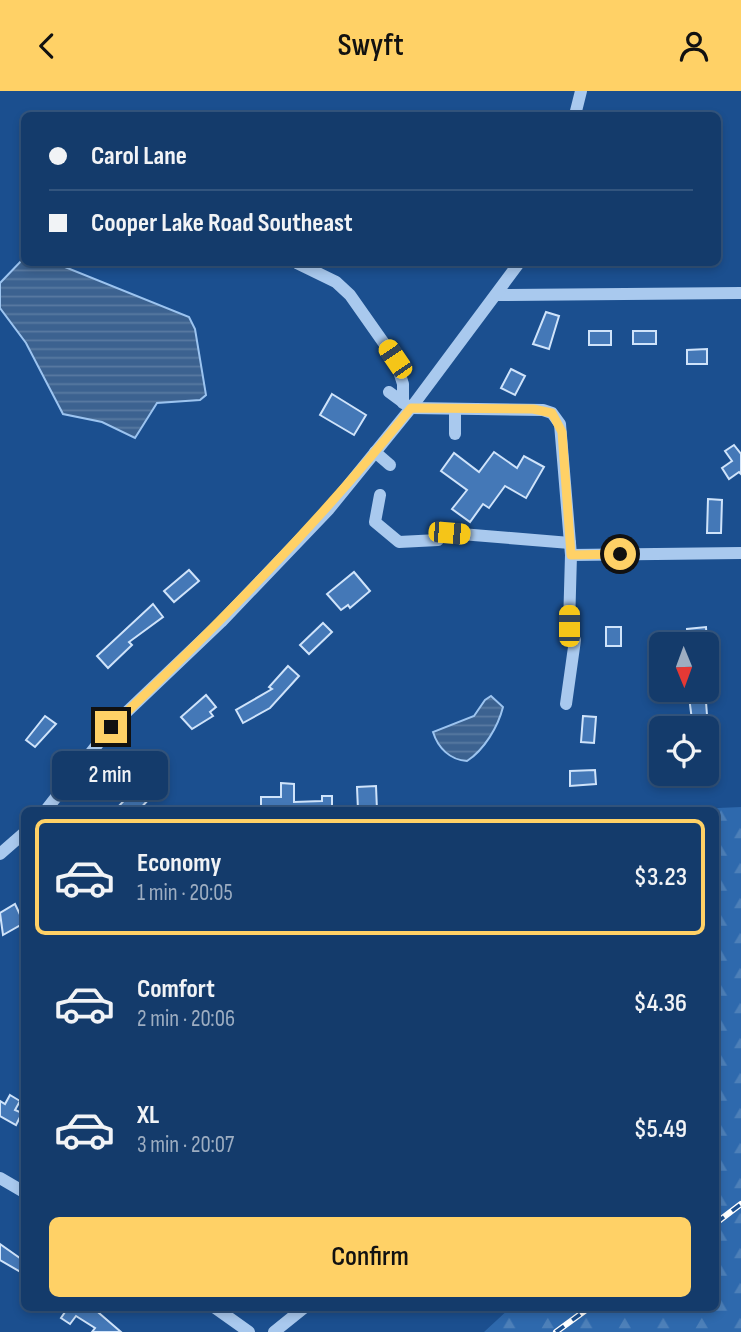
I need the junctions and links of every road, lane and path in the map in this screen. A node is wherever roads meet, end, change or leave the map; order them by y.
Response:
1 (581, 91) edge
2 (576, 112) edge
3 (304, 266) edge
4 (517, 266) edge
5 (741, 293) edge
6 (498, 295) junction
7 (389, 392) dead end
8 (407, 405) junction
9 (455, 410) junction
10 (455, 434) dead end
11 (375, 452) junction
12 (390, 465) dead end
13 (380, 495) dead end
14 (449, 533) dead end
15 (438, 540) dead end
16 (570, 549) junction
17 (741, 553) edge
18 (566, 704) dead end
19 (49, 807) edge
20 (21, 836) edge
21 (0, 854) edge
22 (0, 1178) edge
23 (21, 1190) edge
24 (220, 1311) edge
25 (300, 1311) edge
26 (249, 1332) edge
27 (274, 1332) edge

1 - 2 street
3 - 8 street
4 - 6 street
5 - 6 street
6 - 8 street
7 - 8 street
8 - 9 street
8 - 11 street
9 - 10 street
9 - 16 street
11 - 12 street
11 - 19 street
13 - 15 street
14 - 16 street
16 - 17 street
16 - 18 street
20 - 21 street
22 - 23 street
24 - 26 street
25 - 27 street

